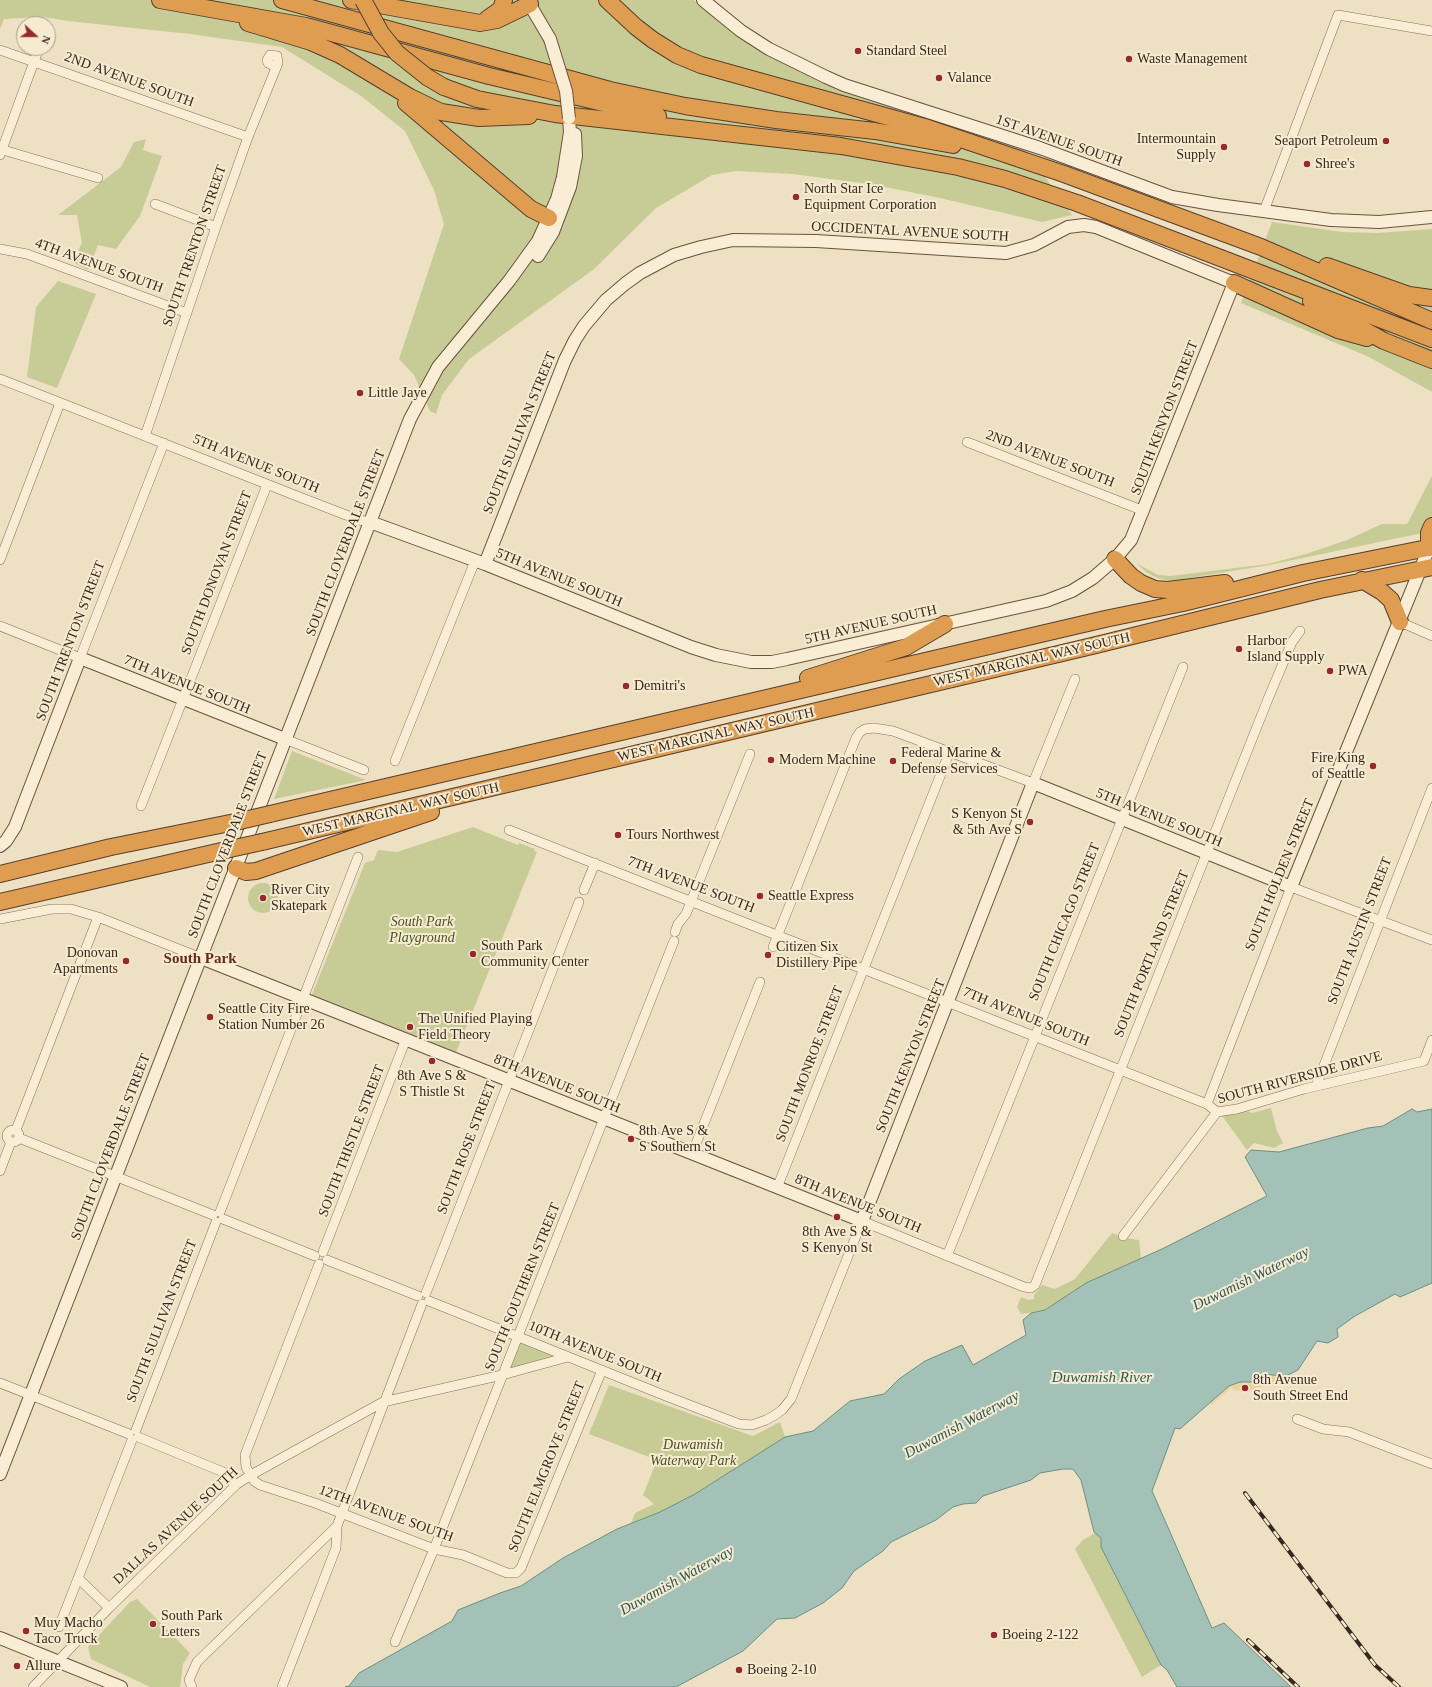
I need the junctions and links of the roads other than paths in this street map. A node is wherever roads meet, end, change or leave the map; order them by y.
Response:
1 (160, 0) edge
2 (282, 0) edge
3 (351, 0) edge
4 (363, 0) edge
5 (504, 0) edge
6 (607, 0) edge
7 (703, 0) edge
8 (531, 1) edge
9 (189, 6) junction
10 (480, 23) junction
11 (1432, 31) edge
12 (0, 50) edge
13 (36, 56) edge
14 (34, 61) junction
15 (276, 67) dead end
16 (371, 74) junction
17 (562, 116) junction
18 (736, 134) junction
19 (248, 137) junction
20 (1, 151) edge
21 (1064, 174) junction
22 (98, 178) dead end
23 (156, 204) dead end
24 (1264, 211) junction
25 (1432, 217) edge
26 (549, 218) junction
27 (216, 227) junction
28 (1260, 247) junction
29 (0, 249) edge
30 (1262, 275) junction
31 (1234, 283) junction
32 (1432, 298) edge
33 (187, 313) junction
34 (592, 317) joint
35 (1432, 321) edge
36 (471, 327) junction
37 (1432, 339) edge
38 (1384, 341) junction
39 (1425, 357) edge
40 (1432, 365) edge
41 (0, 379) edge
42 (60, 403) junction
43 (145, 436) junction
44 (967, 442) dead end
45 (164, 443) junction
46 (266, 485) junction
47 (1144, 511) junction
48 (370, 522) junction
49 (1432, 526) edge
50 (1431, 546) edge
51 (1116, 559) junction
52 (0, 560) edge
53 (480, 563) junction
54 (1426, 568) edge
55 (1304, 573) junction
56 (1362, 580) junction
57 (1400, 622) junction
58 (945, 624) junction
59 (0, 626) edge
60 (1300, 631) dead end
61 (1432, 636) edge
62 (80, 658) junction
63 (1183, 666) dead end
64 (1075, 679) dead end
65 (182, 700) junction
66 (661, 723) junction
67 (285, 739) junction
68 (950, 751) junction
69 (750, 754) dead end
70 (395, 760) dead end
71 (364, 770) dead end
72 (517, 783) junction
73 (1034, 784) junction
74 (1432, 788) edge
75 (141, 806) dead end
76 (1121, 819) junction
77 (509, 830) dead end
78 (0, 846) edge
79 (1207, 853) junction
80 (358, 857) dead end
81 (595, 864) junction
82 (236, 868) junction
83 (0, 874) edge
84 (1291, 886) junction
85 (584, 890) dead end
86 (691, 901) junction
87 (0, 902) edge
88 (579, 902) dead end
89 (98, 917) junction
90 (0, 919) edge
91 (1379, 920) junction
92 (778, 934) junction
93 (1432, 940) edge
94 (774, 947) dead end
95 (201, 958) junction
96 (863, 968) junction
97 (760, 982) dead end
98 (303, 998) junction
99 (949, 1003) junction
100 (1035, 1036) junction
101 (406, 1039) junction
102 (1432, 1040) edge
103 (1121, 1071) junction
104 (508, 1081) junction
105 (1316, 1086) junction
106 (1207, 1104) junction
107 (1217, 1112) junction
108 (604, 1120) junction
109 (11, 1135) edge
110 (692, 1154) junction
111 (0, 1171) edge
112 (116, 1177) junction
113 (777, 1188) junction
114 (218, 1217) junction
115 (862, 1221) junction
116 (1123, 1236) dead end
117 (947, 1256) junction
118 (321, 1258) junction
119 (1031, 1288) joint
120 (424, 1299) junction
121 (518, 1336) junction
122 (568, 1357) junction
123 (602, 1370) junction
124 (502, 1375) junction
125 (0, 1383) edge
126 (31, 1395) junction
127 (383, 1402) junction
128 (1297, 1419) dead end
129 (752, 1425) joint
130 (134, 1435) junction
131 (1432, 1464) edge
132 (0, 1474) edge
133 (251, 1475) junction
134 (236, 1486) junction
135 (341, 1514) junction
136 (336, 1526) junction
137 (434, 1549) junction
138 (516, 1573) joint
139 (78, 1578) junction
140 (109, 1608) junction
141 (59, 1627) dead end
142 (0, 1638) edge
143 (395, 1642) dead end
144 (57, 1661) junction
145 (191, 1683) edge
146 (38, 1685) edge
147 (121, 1687) edge
148 (282, 1687) edge

1 - 9 highway
2 - 21 highway
3 - 10 highway
4 - 17 highway, bridge
5 - 10 highway
6 - 21 highway
7 - 24 street, 1ST AVENUE SOUTH
8 - 10 highway
8 - 17 street, SOUTH CLOVERDALE STREET, bridge
9 - 16 highway
9 - 18 highway
11 - 24 street
12 - 14 street, 2ND AVENUE SOUTH
13 - 14 street
14 - 19 street, 2ND AVENUE SOUTH
14 - 20 street
15 - 19 street, SOUTH TRENTON STREET
16 - 17 highway
16 - 26 highway
17 - 18 highway
17 - 26 street, SOUTH CLOVERDALE STREET
17 - 36 street, SOUTH CLOVERDALE STREET
18 - 30 highway
19 - 27 street, SOUTH TRENTON STREET
20 - 22 street
21 - 28 highway
23 - 27 street
24 - 25 street, 1ST AVENUE SOUTH
26 - 36 street, SOUTH CLOVERDALE STREET
27 - 33 street, SOUTH TRENTON STREET
28 - 32 highway
28 - 35 highway
29 - 33 street, 4TH AVENUE SOUTH
30 - 37 highway
30 - 38 highway
31 - 34 street, OCCIDENTAL AVENUE SOUTH
31 - 38 highway
31 - 47 street, SOUTH KENYON STREET
33 - 43 street, SOUTH TRENTON STREET
34 - 53 street, SOUTH SULLIVAN STREET
36 - 48 street, SOUTH CLOVERDALE STREET
38 - 39 highway
39 - 40 highway
41 - 42 street, 5TH AVENUE SOUTH
42 - 43 street, 5TH AVENUE SOUTH
42 - 52 street
43 - 45 street, 5TH AVENUE SOUTH
44 - 47 street, 2ND AVENUE SOUTH
45 - 46 street, 5TH AVENUE SOUTH
45 - 62 street, SOUTH TRENTON STREET
46 - 48 street, 5TH AVENUE SOUTH
46 - 65 street, SOUTH DONOVAN STREET
47 - 51 street, SOUTH KENYON STREET
48 - 53 street, 5TH AVENUE SOUTH
48 - 67 street, SOUTH CLOVERDALE STREET
49 - 50 highway
50 - 54 street, SOUTH HOLDEN STREET
50 - 55 highway, WEST MARGINAL WAY SOUTH
51 - 55 highway
51 - 58 street, 5TH AVENUE SOUTH
53 - 58 street, 5TH AVENUE SOUTH
53 - 70 street, SOUTH SULLIVAN STREET
54 - 56 highway, WEST MARGINAL WAY SOUTH
54 - 57 street, SOUTH HOLDEN STREET
55 - 66 highway, WEST MARGINAL WAY SOUTH
56 - 57 highway
56 - 72 highway, WEST MARGINAL WAY SOUTH
57 - 61 street
57 - 84 street, SOUTH HOLDEN STREET
58 - 66 highway
59 - 62 street, 7TH AVENUE SOUTH
60 - 79 street, SOUTH PORTLAND STREET
62 - 65 street, 7TH AVENUE SOUTH
62 - 78 street, SOUTH TRENTON STREET
63 - 76 street, SOUTH CHICAGO STREET
64 - 73 street, SOUTH KENYON STREET
65 - 67 street, 7TH AVENUE SOUTH
65 - 75 street, SOUTH DONOVAN STREET
66 - 83 highway, WEST MARGINAL WAY SOUTH, bridge
67 - 71 street, 7TH AVENUE SOUTH
67 - 82 street, SOUTH CLOVERDALE STREET
68 - 73 street, 5TH AVENUE SOUTH
68 - 92 street, 5TH AVENUE SOUTH
68 - 96 street, SOUTH MONROE STREET
69 - 86 street, SOUTH SOUTHERN STREET
72 - 82 highway
72 - 87 highway, WEST MARGINAL WAY SOUTH, bridge
73 - 76 street, 5TH AVENUE SOUTH
73 - 99 street, SOUTH KENYON STREET
74 - 91 street, SOUTH AUSTIN STREET
76 - 79 street, 5TH AVENUE SOUTH
76 - 100 street, SOUTH CHICAGO STREET
77 - 81 street, 7TH AVENUE SOUTH
79 - 84 street, 5TH AVENUE SOUTH
79 - 103 street, SOUTH PORTLAND STREET
80 - 98 street, SOUTH SULLIVAN STREET
81 - 85 street
81 - 86 street, 7TH AVENUE SOUTH
82 - 95 street, SOUTH CLOVERDALE STREET
84 - 91 street, 5TH AVENUE SOUTH
84 - 106 street, SOUTH HOLDEN STREET
86 - 92 street, 7TH AVENUE SOUTH
86 - 108 street, SOUTH SOUTHERN STREET
88 - 104 street, SOUTH ROSE STREET
89 - 90 street, 8TH AVENUE SOUTH
89 - 95 street, 8TH AVENUE SOUTH
89 - 109 street
91 - 93 street, 5TH AVENUE SOUTH
91 - 105 street, SOUTH AUSTIN STREET
92 - 94 street
92 - 96 street, 7TH AVENUE SOUTH
95 - 98 street, 8TH AVENUE SOUTH
95 - 112 street, SOUTH CLOVERDALE STREET
96 - 99 street, 7TH AVENUE SOUTH
96 - 113 street, SOUTH MONROE STREET
97 - 110 street
98 - 101 street, 8TH AVENUE SOUTH
98 - 114 street, SOUTH SULLIVAN STREET
99 - 100 street, 7TH AVENUE SOUTH
99 - 115 street, SOUTH KENYON STREET
100 - 103 street, 7TH AVENUE SOUTH
100 - 117 street, SOUTH CHICAGO STREET
101 - 104 street, 8TH AVENUE SOUTH
101 - 118 street, SOUTH THISTLE STREET
102 - 105 street, SOUTH RIVERSIDE DRIVE
103 - 106 street, 7TH AVENUE SOUTH
103 - 119 street, SOUTH PORTLAND STREET
104 - 108 street, 8TH AVENUE SOUTH
104 - 120 street, SOUTH ROSE STREET
105 - 107 street, SOUTH RIVERSIDE DRIVE
106 - 107 street, 7TH AVENUE SOUTH
107 - 116 street, SOUTH RIVERSIDE DRIVE
108 - 110 street, 8TH AVENUE SOUTH
108 - 121 street, SOUTH SOUTHERN STREET
109 - 111 street
109 - 112 street, 10TH AVENUE SOUTH
110 - 113 street, 8TH AVENUE SOUTH
112 - 114 street, 10TH AVENUE SOUTH
112 - 126 street, SOUTH CLOVERDALE STREET
113 - 115 street, 8TH AVENUE SOUTH
114 - 118 street, 10TH AVENUE SOUTH
114 - 130 street, SOUTH SULLIVAN STREET
115 - 117 street, 8TH AVENUE SOUTH
115 - 129 street, SOUTH KENYON STREET
117 - 119 street, 8TH AVENUE SOUTH
118 - 120 street, 10TH AVENUE SOUTH
118 - 133 street, SOUTH THISTLE STREET
120 - 121 street, 10TH AVENUE SOUTH
120 - 127 street, SOUTH ROSE STREET
121 - 122 street, 10TH AVENUE SOUTH
121 - 124 street, SOUTH SOUTHERN STREET
122 - 123 street, 10TH AVENUE SOUTH
122 - 124 street, DALLAS AVENUE SOUTH
123 - 129 street, 10TH AVENUE SOUTH
123 - 138 street, SOUTH ELMGROVE STREET
124 - 127 street, DALLAS AVENUE SOUTH
124 - 137 street, SOUTH SOUTHERN STREET
125 - 126 street
126 - 130 street
126 - 132 street, SOUTH CLOVERDALE STREET
127 - 133 street, DALLAS AVENUE SOUTH
127 - 135 street, SOUTH ROSE STREET
128 - 131 street
130 - 134 street
130 - 139 street, SOUTH SULLIVAN STREET
133 - 134 street, DALLAS AVENUE SOUTH
133 - 135 street, 12TH AVENUE SOUTH
134 - 140 street, DALLAS AVENUE SOUTH
135 - 136 street, SOUTH ROSE STREET
135 - 137 street, 12TH AVENUE SOUTH
136 - 145 street
136 - 148 street
137 - 138 street, 12TH AVENUE SOUTH
137 - 143 street, SOUTH SOUTHERN STREET
139 - 140 street
139 - 141 street, SOUTH SULLIVAN STREET
140 - 144 street, DALLAS AVENUE SOUTH
142 - 144 street
144 - 146 street, DALLAS AVENUE SOUTH
144 - 147 street

